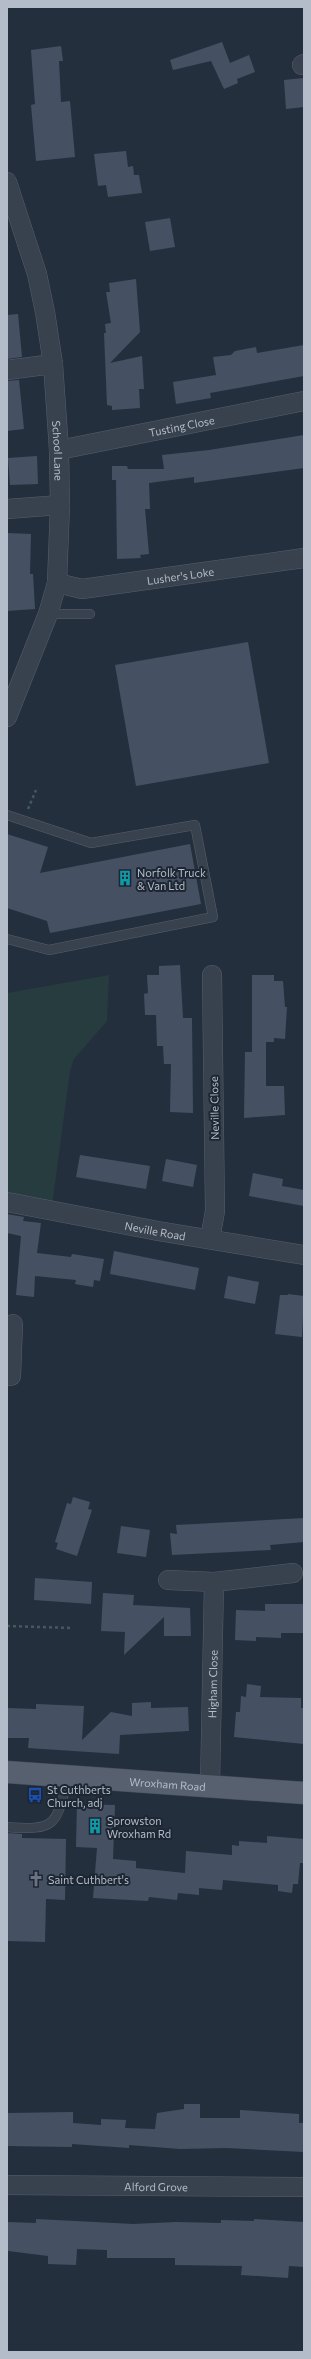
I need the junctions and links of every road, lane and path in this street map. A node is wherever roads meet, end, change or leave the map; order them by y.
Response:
1 (7, 182) edge
2 (12, 210) edge
3 (53, 364) junction
4 (7, 370) edge
5 (304, 401) edge
6 (59, 450) junction
7 (60, 505) junction
8 (7, 509) edge
9 (304, 558) edge
10 (57, 582) junction
11 (48, 614) junction
12 (90, 614) dead end
13 (7, 716) edge
14 (36, 790) dead end
15 (32, 800) dead end
16 (7, 815) edge
17 (7, 939) edge
18 (212, 975) dead end
19 (7, 1202) edge
20 (210, 1239) junction
21 (304, 1255) edge
22 (13, 1324) dead end
23 (7, 1376) edge
24 (293, 1573) dead end
25 (168, 1580) dead end
26 (214, 1582) junction
27 (7, 1626) edge
28 (72, 1628) dead end
29 (7, 1772) edge
30 (68, 1777) junction
31 (210, 1786) junction
32 (304, 1793) edge
33 (7, 1827) edge
34 (7, 2185) edge
35 (304, 2187) edge

1 - 2 street, School Lane
2 - 3 street, School Lane
3 - 4 street
3 - 6 street, School Lane
5 - 6 street, Tusting Close
6 - 7 street, School Lane
7 - 8 street
7 - 10 street, School Lane
9 - 10 street, Lusher's Loke
10 - 11 street, School Lane
11 - 12 lane
11 - 13 street, School Lane
14 - 15 path
16 - 17 lane
18 - 20 street, Neville Close
19 - 20 street, Neville Road
20 - 21 street, Neville Road
22 - 23 street
24 - 26 street
25 - 26 street
26 - 31 street, Higham Close
27 - 28 path
29 - 30 main road, Wroxham Road
30 - 31 main road, Wroxham Road
30 - 33 lane
31 - 32 main road, Wroxham Road
34 - 35 street, Alford Grove

